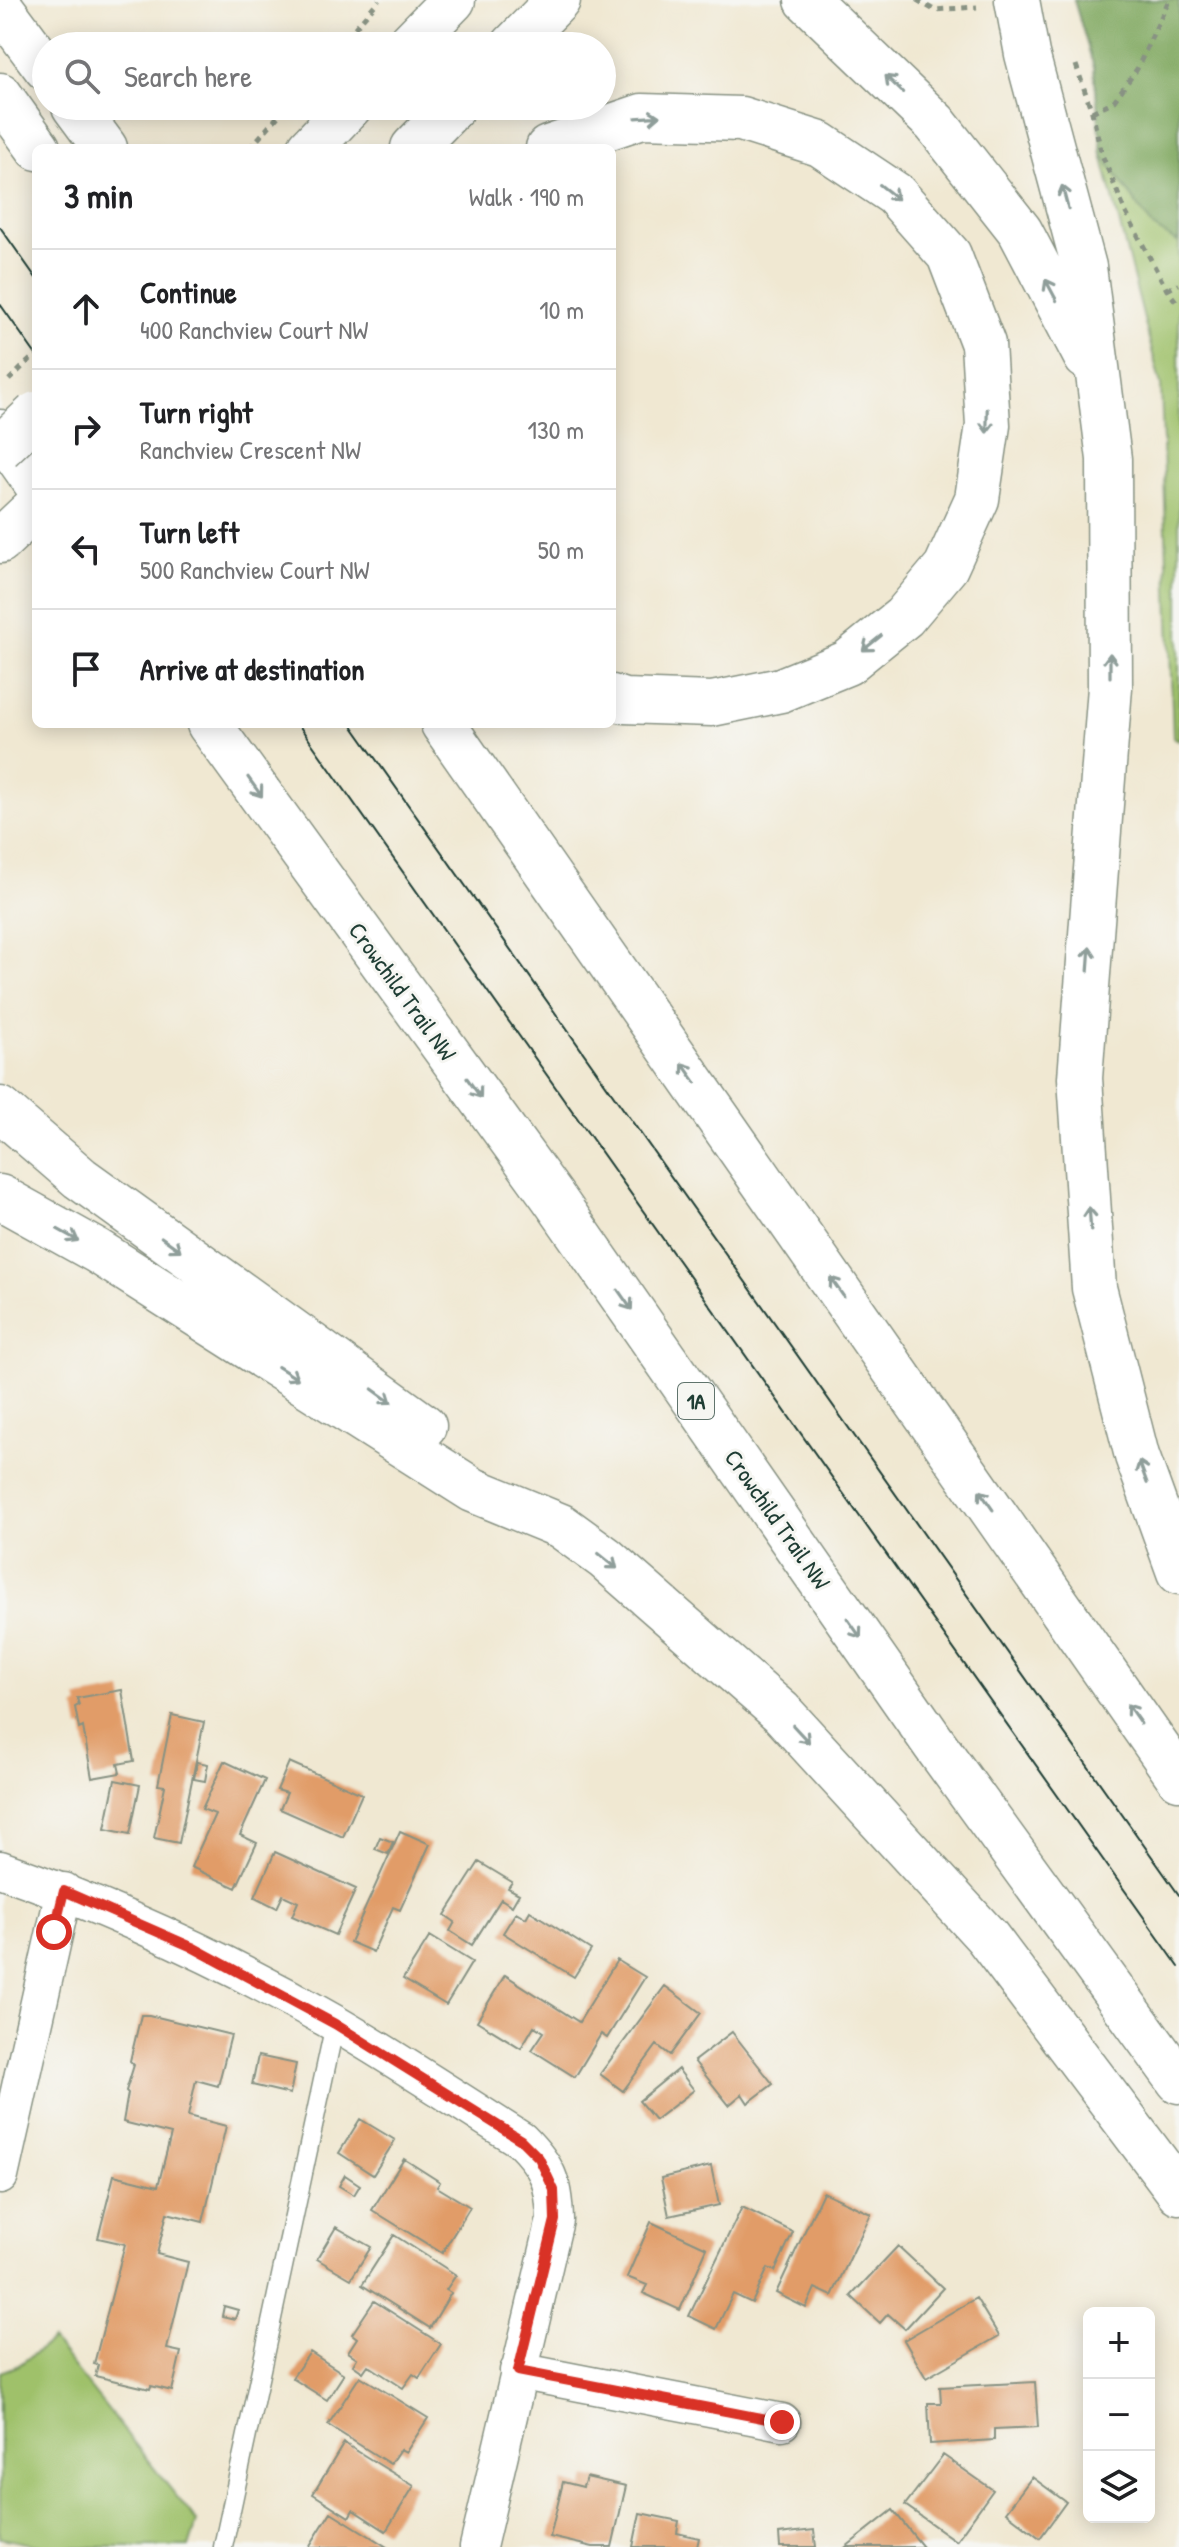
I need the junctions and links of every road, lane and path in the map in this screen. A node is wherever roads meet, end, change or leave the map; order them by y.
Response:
1 (379, 0) edge
2 (453, 0) edge
3 (558, 0) edge
4 (807, 0) edge
5 (917, 0) edge
6 (1169, 0) edge
7 (998, 3) edge
8 (0, 6) edge
9 (351, 32) edge
10 (422, 32) edge
11 (527, 32) edge
12 (32, 49) edge
13 (1073, 56) dead end
14 (0, 95) edge
15 (1092, 112) junction
16 (84, 120) edge
17 (275, 120) edge
18 (337, 120) edge
19 (440, 120) edge
20 (35, 144) edge
21 (102, 144) edge
22 (254, 144) edge
23 (314, 144) edge
24 (417, 144) edge
25 (560, 144) edge
26 (1179, 284) edge
27 (1167, 290) junction
28 (1179, 305) edge
29 (32, 358) edge
30 (1101, 384) junction
31 (0, 389) edge
32 (32, 418) edge
33 (0, 432) edge
34 (0, 448) edge
35 (32, 477) edge
36 (32, 511) edge
37 (0, 541) edge
38 (616, 698) edge
39 (212, 728) edge
40 (446, 728) edge
41 (0, 1109) edge
42 (0, 1197) edge
43 (561, 1526) junction
44 (1179, 1572) edge
45 (1179, 1778) edge
46 (0, 1869) edge
47 (64, 1891) junction
48 (335, 2024) junction
49 (1179, 2081) edge
50 (0, 2176) edge
51 (1179, 2192) edge
52 (518, 2371) junction
53 (782, 2422) dead end
54 (223, 2547) edge
55 (478, 2547) edge

1 - 9 path
2 - 10 main road
3 - 11 main road
30 -> 4 main road
5 - 7 path
6 - 15 path
30 -> 7 main road
8 - 12 main road
13 - 15 path
14 - 20 main road
15 - 27 path
16 - 21 main road
17 - 22 path
18 - 23 main road
19 - 24 main road
25 -> 38 main road
26 - 27 path
27 - 28 path
29 - 31 path, bridge
44 -> 30 main road
32 - 34 main road, bridge
33 - 35 main road
36 - 37 main road
39 -> 49 main road, Crowchild Trail NW / 1A
45 -> 40 main road
41 -> 43 main road
42 -> 43 main road
43 -> 51 main road
46 - 47 street
47 - 48 street
47 - 50 street
48 - 52 street
48 - 54 lane
52 - 53 street
52 - 55 street

